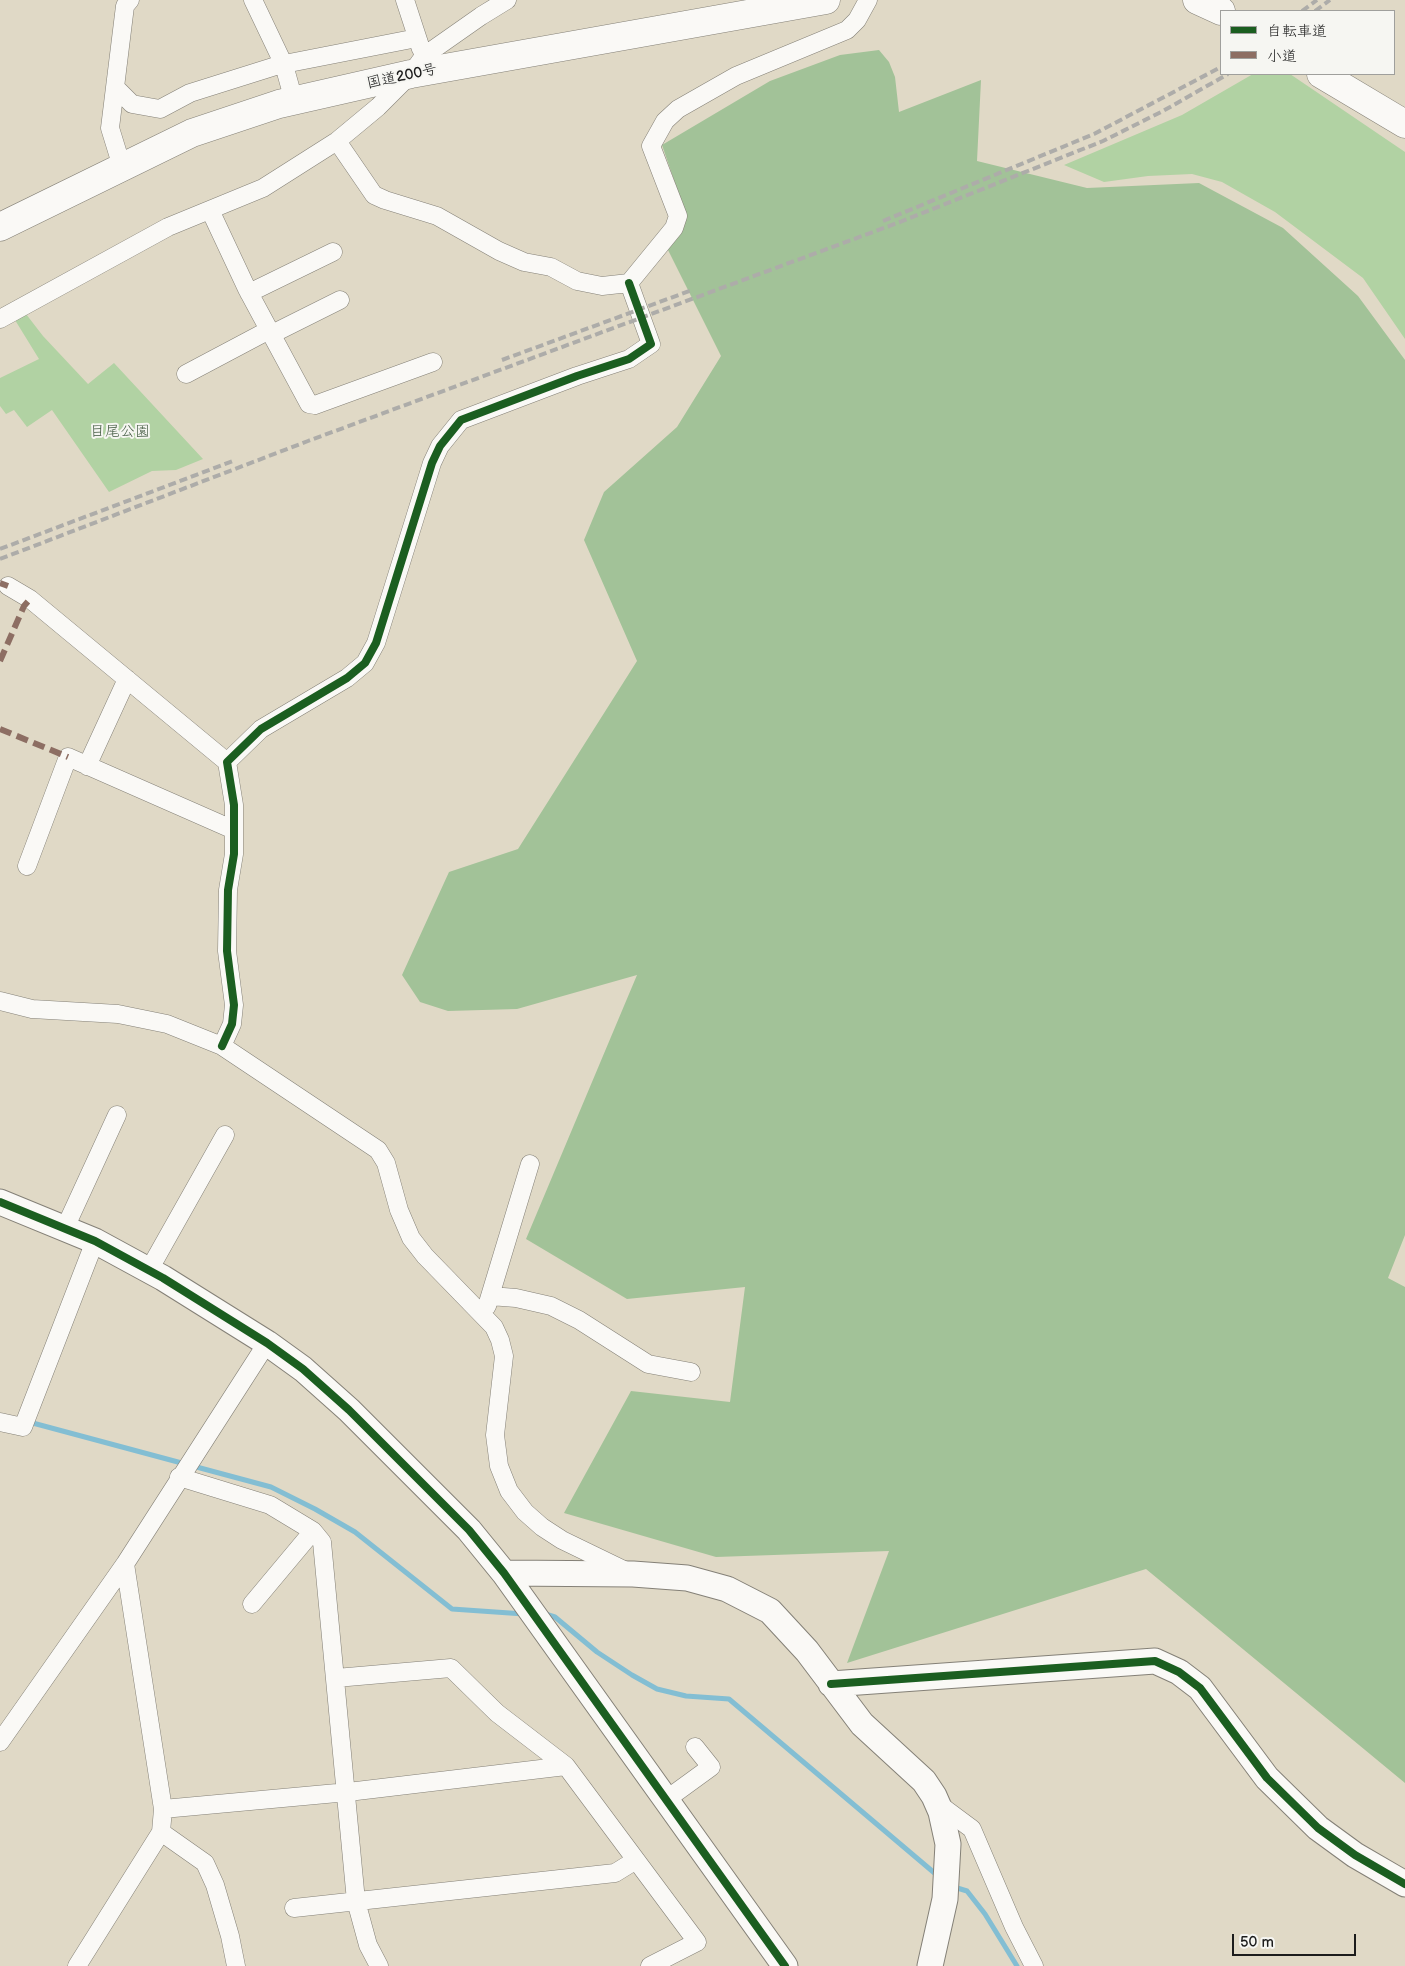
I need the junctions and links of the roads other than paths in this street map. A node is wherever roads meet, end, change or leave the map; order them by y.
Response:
1 (130, 0) edge
2 (252, 0) edge
3 (405, 0) edge
4 (508, 0) edge
5 (826, 0) edge
6 (868, 0) edge
7 (1197, 0) edge
8 (1220, 11) edge
9 (417, 38) junction
10 (284, 64) junction
11 (418, 65) junction
12 (1323, 75) edge
13 (115, 87) junction
14 (294, 101) junction
15 (1394, 118) edge
16 (1405, 129) edge
17 (337, 141) junction
18 (122, 167) junction
19 (210, 210) junction
20 (0, 227) edge
21 (333, 252) dead end
22 (629, 283) junction
23 (249, 292) junction
24 (340, 300) dead end
25 (0, 319) edge
26 (270, 332) junction
27 (433, 362) dead end
28 (186, 374) dead end
29 (8, 586) dead end
30 (127, 679) junction
31 (227, 762) junction
32 (87, 766) junction
33 (234, 830) junction
34 (27, 866) dead end
35 (0, 1001) edge
36 (222, 1046) junction
37 (116, 1115) dead end
38 (225, 1135) dead end
39 (530, 1164) dead end
40 (0, 1202) edge
41 (65, 1228) junction
42 (95, 1241) junction
43 (149, 1270) junction
44 (490, 1296) junction
45 (484, 1316) junction
46 (267, 1343) junction
47 (691, 1372) dead end
48 (0, 1422) edge
49 (179, 1477) junction
50 (313, 1531) junction
51 (125, 1564) junction
52 (504, 1573) junction
53 (633, 1574) junction
54 (252, 1604) dead end
55 (336, 1678) junction
56 (831, 1684) junction
57 (0, 1742) edge
58 (695, 1746) dead end
59 (566, 1766) junction
60 (348, 1792) junction
61 (667, 1799) junction
62 (937, 1803) junction
63 (163, 1810) junction
64 (161, 1832) junction
65 (636, 1860) junction
66 (1405, 1884) edge
67 (356, 1901) junction
68 (294, 1908) dead end
69 (77, 1966) edge
70 (236, 1966) edge
71 (379, 1966) edge
72 (650, 1966) edge
73 (785, 1966) edge
74 (930, 1966) edge
75 (1034, 1966) edge

1 - 13 street
2 - 10 street
3 - 9 street
4 - 11 street
5 - 11 highway, 国道200号
6 - 22 street
7 - 8 highway
9 - 10 street
9 - 11 street
10 - 13 street
10 - 14 street
11 - 14 highway, 国道200号
11 - 17 street
12 - 15 highway
13 - 18 street
14 - 18 highway, 国道200号
15 - 16 street
17 - 19 street
17 - 22 street
18 - 20 highway, 国道200号
19 - 23 street
19 - 25 street
21 - 23 street
22 - 31 street
23 - 26 street
24 - 26 street
26 - 27 street
26 - 28 street
29 - 30 street
30 - 31 street
30 - 32 street
31 - 33 street
32 - 33 street
32 - 34 street
33 - 36 street
35 - 36 street
36 - 45 street
37 - 41 street
38 - 43 street
39 - 44 street
40 - 41 street
41 - 42 street
42 - 43 street
42 - 48 street
43 - 46 street
44 - 45 street
44 - 47 street
45 - 53 street
46 - 49 street
46 - 52 street
49 - 50 street
49 - 51 street
50 - 54 street
50 - 55 street
51 - 57 street
51 - 63 street
52 - 53 street
52 - 61 street
53 - 56 street
55 - 59 street
55 - 60 street
56 - 62 street
56 - 66 street
58 - 61 street
59 - 60 street
59 - 65 street
60 - 63 street
60 - 67 street
61 - 73 street
62 - 74 street
62 - 75 street
63 - 64 street
64 - 69 street
64 - 70 street
65 - 67 street
65 - 72 street
67 - 68 street
67 - 71 street

